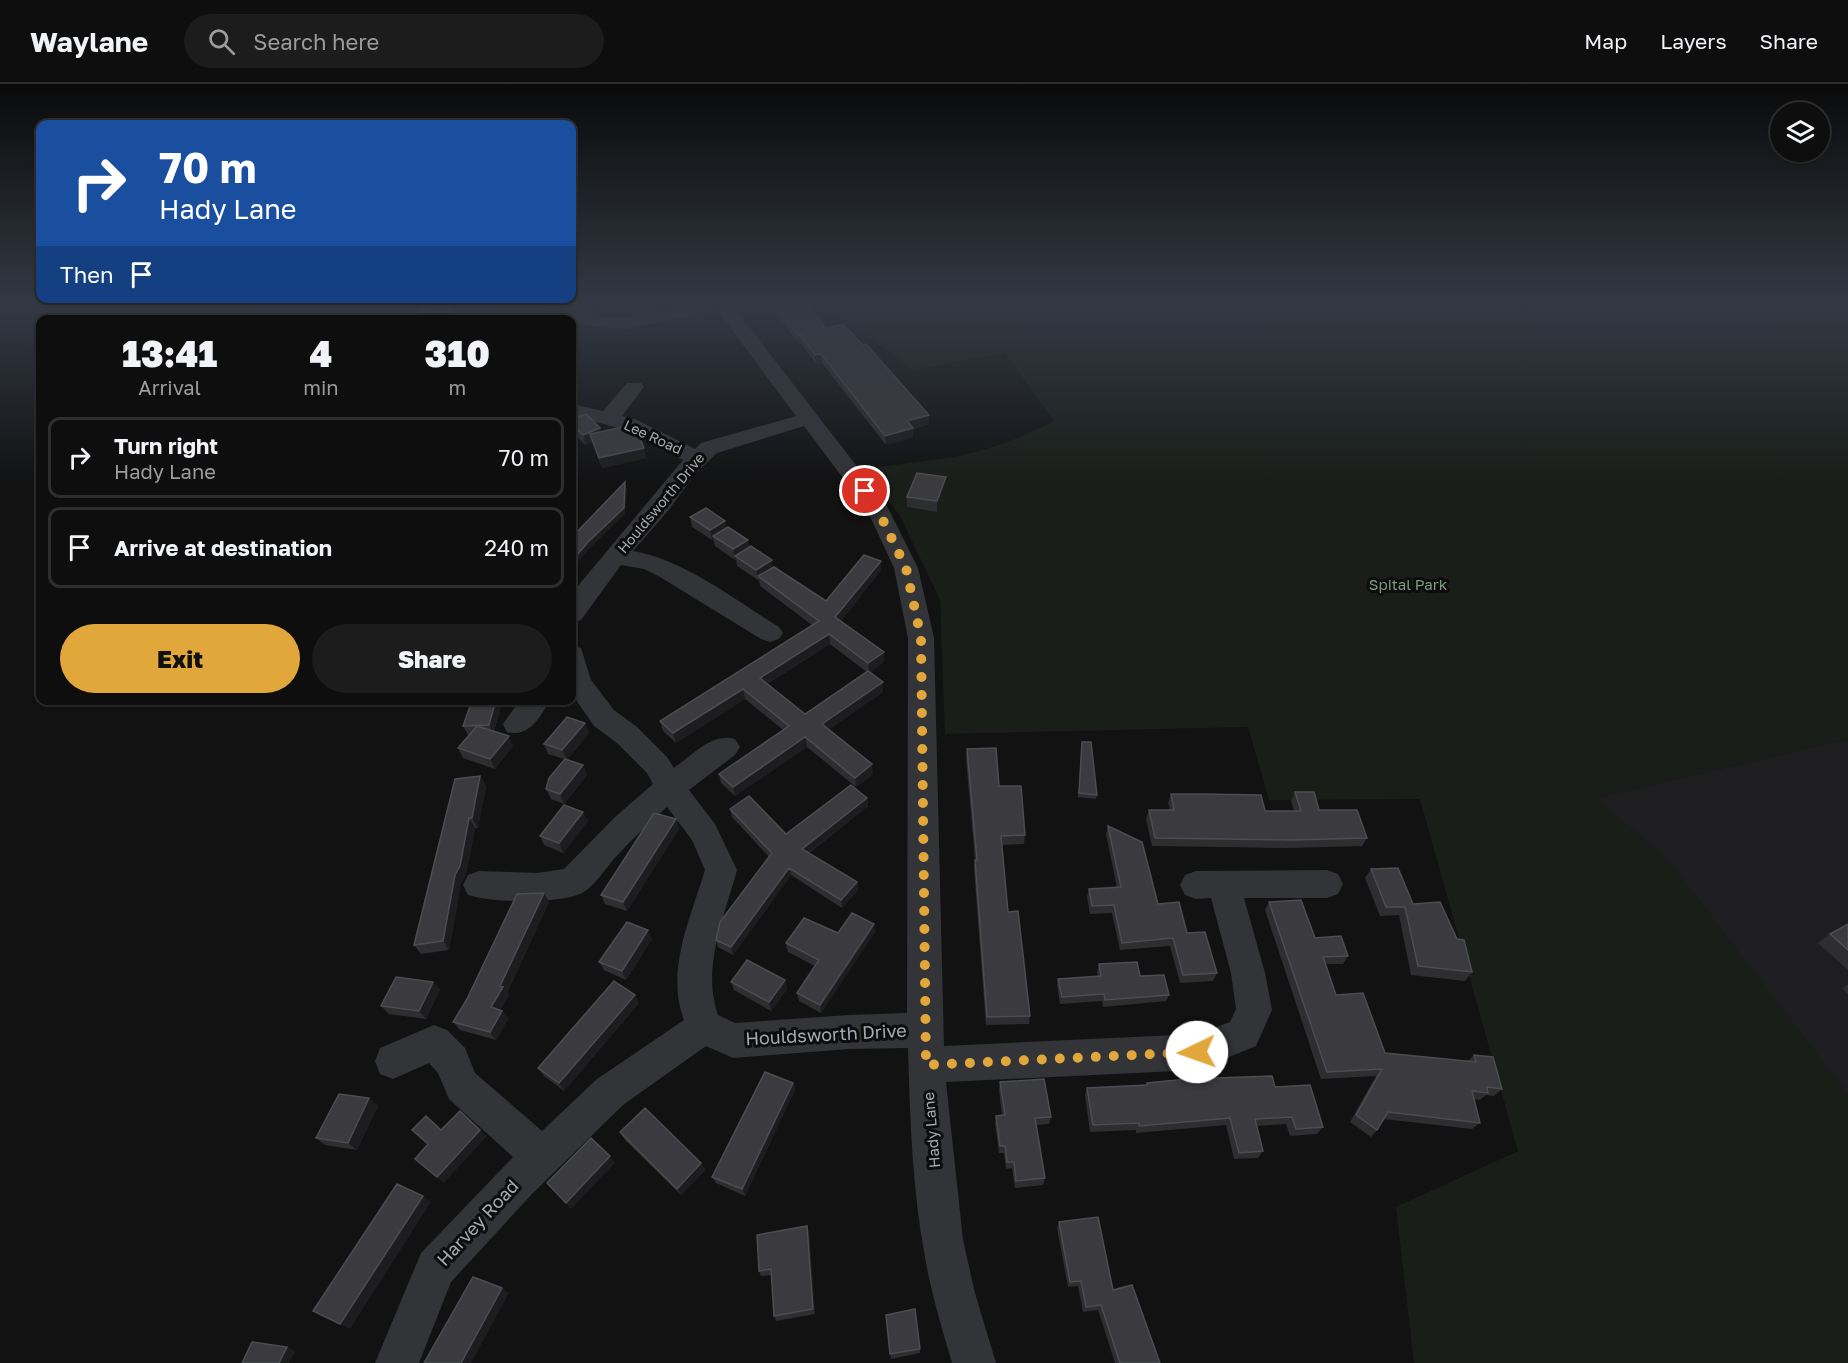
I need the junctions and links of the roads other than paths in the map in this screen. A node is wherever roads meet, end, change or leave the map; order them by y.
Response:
1 (768, 365) edge
2 (634, 387) dead end
3 (576, 411) edge
4 (609, 418) junction
5 (810, 418) junction
6 (696, 458) junction
7 (616, 556) junction
8 (576, 607) edge
9 (770, 633) dead end
10 (576, 677) edge
11 (532, 705) edge
12 (517, 724) dead end
13 (725, 747) dead end
14 (670, 785) junction
15 (1328, 884) dead end
16 (479, 885) dead end
17 (704, 1027) junction
18 (924, 1030) junction
19 (393, 1061) dead end
20 (926, 1065) junction
21 (542, 1157) junction
22 (397, 1363) edge
23 (974, 1363) edge

1 - 5 street, Hady Lane
2 - 4 street, Lee Road
3 - 4 street, Lee Road
4 - 6 street, Lee Road
5 - 6 street, Houldsworth Drive
5 - 18 street, Hady Lane
6 - 7 street, Houldsworth Drive
7 - 8 street, Houldsworth Drive
7 - 9 street, Houldsworth Drive
10 - 14 street
11 - 12 street
13 - 14 street
14 - 16 street
14 - 17 street
15 - 20 street
17 - 18 street, Houldsworth Drive
17 - 21 street, Harvey Road
18 - 20 street, Hady Lane
19 - 21 street
20 - 23 street, Hady Lane
21 - 22 street, Harvey Road

